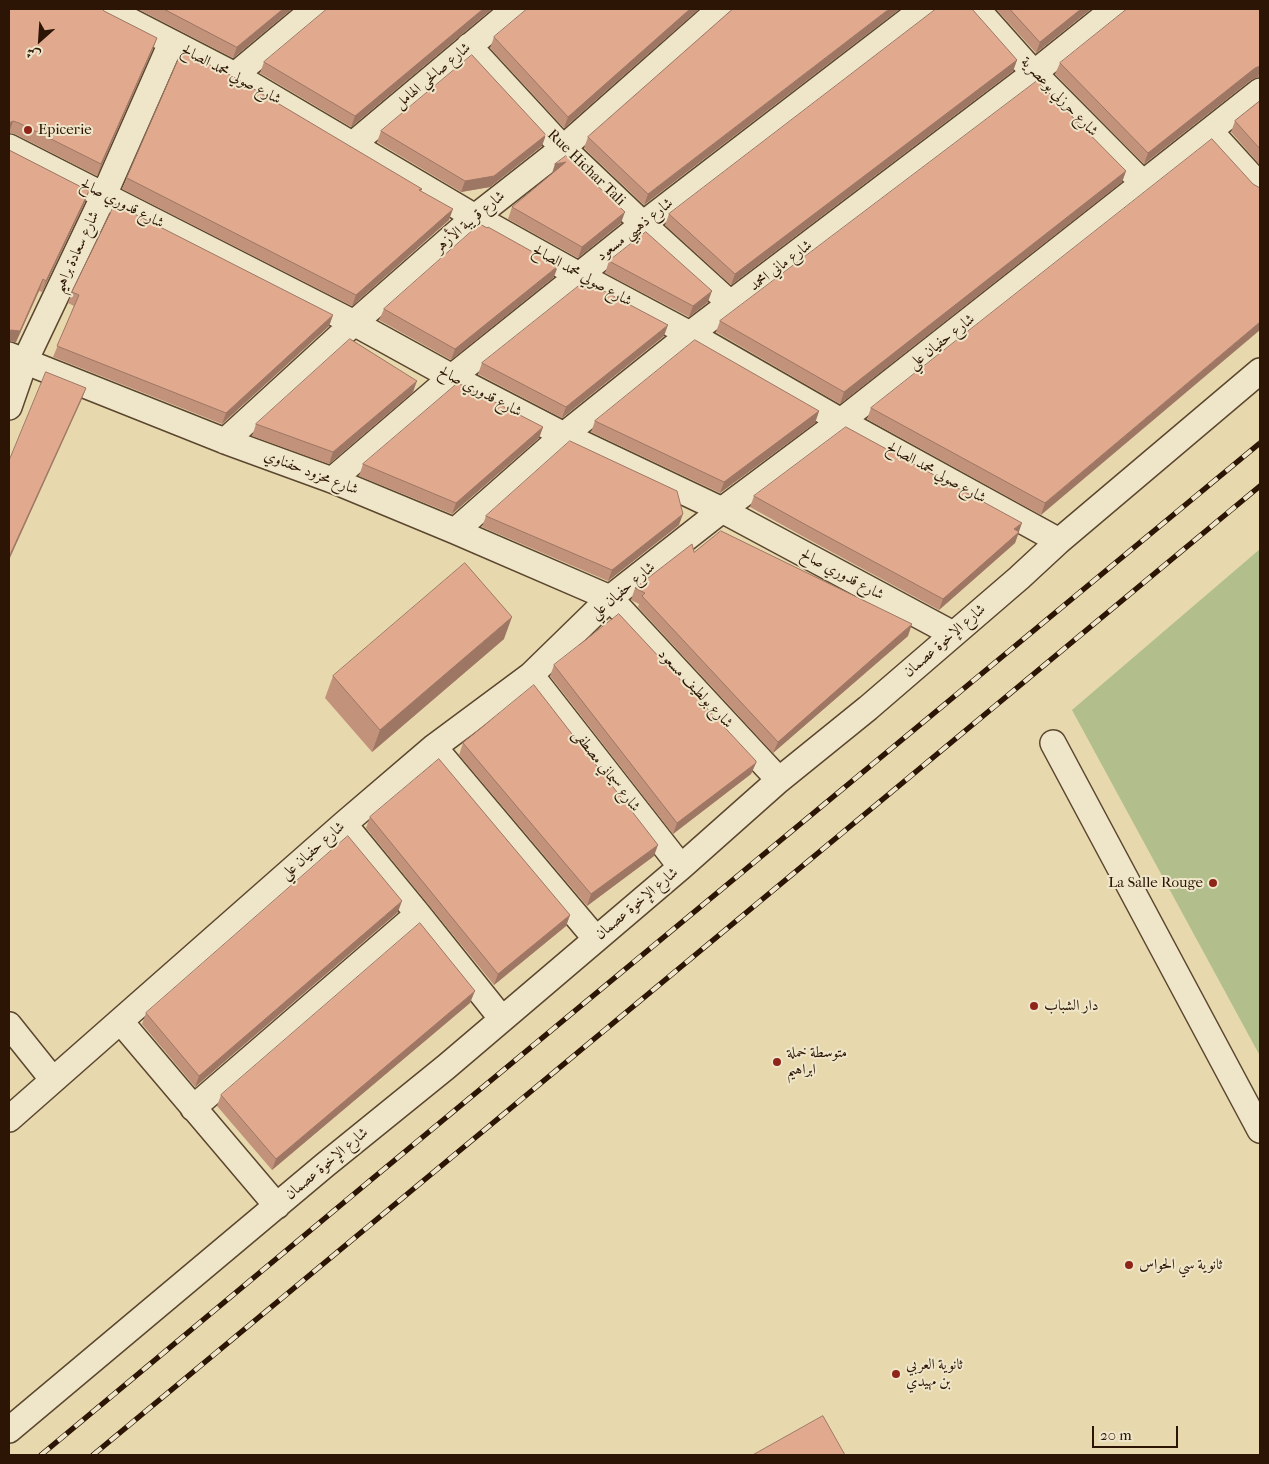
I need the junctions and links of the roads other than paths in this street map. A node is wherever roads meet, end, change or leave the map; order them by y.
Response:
1 (107, 9) edge
2 (314, 9) edge
3 (514, 9) edge
4 (720, 9) edge
5 (923, 9) edge
6 (977, 9) edge
7 (1114, 9) edge
8 (171, 43) junction
9 (469, 46) junction
10 (1034, 73) junction
11 (235, 75) junction
12 (1260, 91) edge
13 (1210, 131) junction
14 (353, 144) junction
15 (9, 147) edge
16 (563, 148) junction
17 (1143, 183) junction
18 (1260, 186) edge
19 (104, 195) junction
20 (475, 217) junction
21 (643, 224) junction
22 (579, 275) junction
23 (731, 304) junction
24 (354, 323) junction
25 (690, 334) junction
26 (17, 358) edge
27 (1260, 371) edge
28 (452, 377) junction
29 (9, 407) edge
30 (841, 421) junction
31 (564, 435) junction
32 (225, 441) junction
33 (332, 480) junction
34 (722, 510) junction
35 (455, 531) junction
36 (1059, 541) junction
37 (610, 598) junction
38 (953, 634) junction
39 (531, 675) junction
40 (1053, 743) dead end
41 (434, 747) junction
42 (779, 780) junction
43 (344, 824) junction
44 (681, 867) junction
45 (418, 914) junction
46 (596, 939) junction
47 (502, 1019) junction
48 (121, 1022) junction
49 (9, 1025) edge
50 (53, 1080) junction
51 (193, 1108) junction
52 (9, 1119) edge
53 (1260, 1130) edge
54 (277, 1206) junction
55 (12, 1420) edge

1 - 8 street, شارع صولي محمد الصالح
2 - 11 street
3 - 9 street, شارع صالحي الهامل
4 - 16 street, شارع قريبة الأزهر
5 - 21 street, شارع ذهيبي مسعود
6 - 10 street, شارع حرزلي بوعصرية
7 - 10 street, شارع ماني امحمد
8 - 11 street, شارع صولي محمد الصالح
8 - 19 street, شارع سعادة براهيم
9 - 14 street, شارع صالحي الهامل
9 - 16 street, Rue Hichar Tali
10 - 17 street, شارع حرزلي بوعصرية
10 - 23 street, شارع ماني امحمد
11 - 14 street, شارع صولي محمد الصالح
12 - 13 street, شارع حفيان علي
13 - 17 street, شارع حفيان علي
13 - 18 street
14 - 20 street, شارع صولي محمد الصالح
15 - 19 street, شارع قدوري صالح
16 - 20 street, شارع قريبة الأزهر
16 - 21 street, Rue Hichar Tali
17 - 30 street, شارع حفيان علي
19 - 24 street, شارع قدوري صالح
19 - 26 street, شارع سعادة براهيم
20 - 22 street, شارع صولي محمد الصالح
20 - 24 street, شارع قريبة الأزهر
21 - 22 street, شارع ذهيبي مسعود
21 - 23 street, Rue Hichar Tali
22 - 25 street, شارع صولي محمد الصالح
22 - 28 street, شارع ذهيبي مسعود
23 - 25 street, شارع ماني امحمد
24 - 28 street, شارع قدوري صالح
24 - 32 street, شارع قريبة الأزهر
25 - 30 street, شارع صولي محمد الصالح
25 - 31 street, شارع ماني امحمد
26 - 29 street, شارع سعادة براهيم
26 - 32 street, شارع محزود حفناوي
27 - 36 street, شارع الإخوة عصمان
28 - 31 street, شارع قدوري صالح
28 - 33 street, شارع ذهيبي مسعود
30 - 34 street, شارع حفيان علي
30 - 36 street, شارع صولي محمد الصالح
31 - 34 street, شارع قدوري صالح
31 - 35 street, شارع ماني امحمد
32 - 33 street, شارع محزود حفناوي
33 - 35 street, شارع محزود حفناوي
34 - 37 street, شارع حفيان علي
34 - 38 street, شارع قدوري صالح
35 - 37 street, شارع محزود حفناوي
36 - 38 street, شارع الإخوة عصمان
37 - 39 street, شارع حفيان علي
37 - 42 street, شارع بولطيف مسعود
38 - 42 street, شارع الإخوة عصمان
39 - 41 street, شارع حفيان علي
39 - 44 street, شارع سيماني مصطفى
40 - 53 street
41 - 43 street, شارع حفيان علي
41 - 46 street
42 - 44 street, شارع الإخوة عصمان
43 - 45 street
43 - 48 street, شارع حفيان علي
44 - 46 street, شارع الإخوة عصمان
45 - 47 street
45 - 51 street
46 - 47 street, شارع الإخوة عصمان
47 - 54 street, شارع الإخوة عصمان
48 - 50 street, شارع حفيان علي
48 - 51 street
49 - 50 street
50 - 52 street, شارع حفيان علي
51 - 54 street
54 - 55 street, شارع الإخوة عصمان

